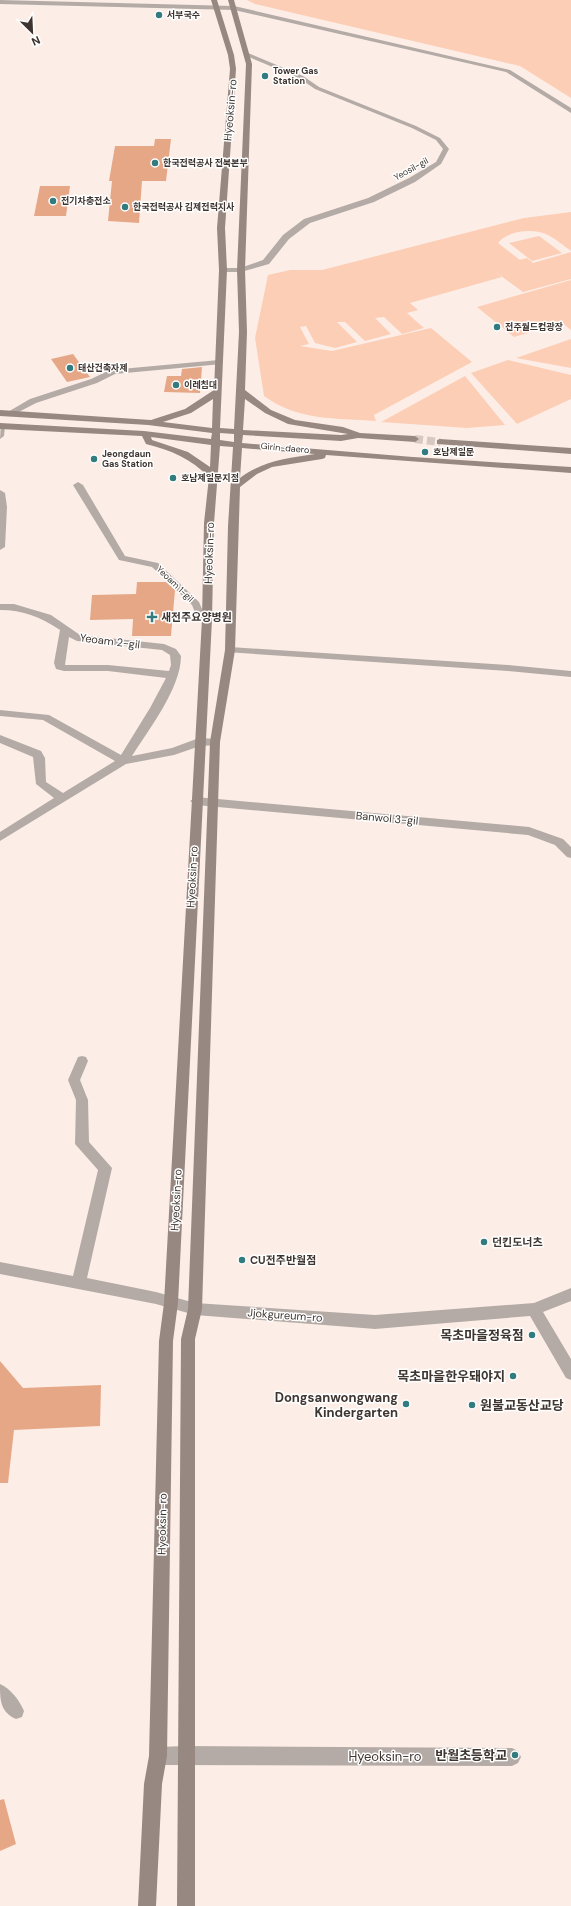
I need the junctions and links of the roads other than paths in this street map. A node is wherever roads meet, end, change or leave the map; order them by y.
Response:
1 (0, 2) edge
2 (215, 4) edge
3 (232, 4) edge
4 (246, 54) junction
5 (571, 111) edge
6 (223, 270) junction
7 (241, 270) junction
8 (219, 362) junction
9 (218, 391) junction
10 (241, 391) junction
11 (0, 413) edge
12 (10, 413) junction
13 (148, 422) junction
14 (1, 426) edge
15 (217, 431) junction
16 (238, 432) junction
17 (144, 434) junction
18 (358, 435) junction
19 (0, 436) edge
20 (415, 439) tunnel mouth
21 (216, 442) junction
22 (440, 442) tunnel mouth
23 (237, 445) junction
24 (571, 451) edge
25 (343, 453) junction
26 (571, 470) edge
27 (214, 476) junction
28 (78, 485) dead end
29 (236, 485) junction
30 (0, 493) edge
31 (0, 546) edge
32 (0, 607) edge
33 (206, 619) junction
34 (66, 630) junction
35 (230, 650) junction
36 (571, 674) edge
37 (172, 678) junction
38 (0, 713) edge
39 (0, 739) edge
40 (199, 742) junction
41 (215, 742) junction
42 (123, 761) junction
43 (62, 798) junction
44 (196, 801) junction
45 (214, 803) junction
46 (0, 837) edge
47 (571, 854) edge
48 (82, 1061) dead end
49 (0, 1268) edge
50 (79, 1282) junction
51 (571, 1294) edge
52 (171, 1303) junction
53 (195, 1309) junction
54 (534, 1309) junction
55 (571, 1373) edge
56 (0, 1692) edge
57 (16, 1711) dead end
58 (185, 1755) junction
59 (158, 1756) junction
60 (512, 1757) dead end
61 (147, 1906) edge
62 (186, 1906) edge

1 - 2 street
2 - 3 street
2 - 6 street, Hyeoksin-ro
3 - 4 street, Hyeoksin-ro
3 - 5 street
4 - 7 street, Hyeoksin-ro
4 - 7 street, Yeosil-gil
6 - 7 street, Yeosil-gil
6 - 8 street, Hyeoksin-ro
7 - 10 street, Hyeoksin-ro
8 - 9 street, Hyeoksin-ro
8 - 12 street
9 - 13 street
9 - 15 street, Hyeoksin-ro
10 - 16 street, Hyeoksin-ro
10 - 18 street
11 - 12 street, Girin-daero
12 - 13 street, Girin-daero
13 - 15 street, Girin-daero
14 - 17 street, Girin-daero
14 - 19 street
15 - 16 street, Girin-daero
15 - 21 street, Hyeoksin-ro
16 - 18 street, Girin-daero
16 - 23 street, Hyeoksin-ro
17 - 21 street, Girin-daero
17 - 27 street
18 - 20 street, Girin-daero
21 - 23 street, Girin-daero
21 - 27 street, Hyeoksin-ro
22 - 24 street
23 - 25 street, Girin-daero
23 - 29 street, Hyeoksin-ro
25 - 26 street, Girin-daero
25 - 29 street
27 - 33 street, Hyeoksin-ro
28 - 33 street, Yeoam 1-gil
29 - 35 street, Hyeoksin-ro
30 - 31 street
32 - 34 street, Yeoam 2-gil
33 - 40 street, Hyeoksin-ro
34 - 37 street, Yeoam 2-gil
34 - 37 street
35 - 36 street
35 - 41 street, Hyeoksin-ro
37 - 42 street
38 - 42 street
39 - 43 street
40 - 41 street
40 - 42 street
40 - 44 street, Hyeoksin-ro
41 - 45 street, Hyeoksin-ro
42 - 43 street
43 - 46 street
44 - 45 street, Banwol 3-gil
44 - 52 street, Hyeoksin-ro
45 - 47 street, Banwol 3-gil
45 - 53 street, Hyeoksin-ro
48 - 50 street
49 - 50 street, Jjokgureum-ro
50 - 52 street, Jjokgureum-ro
51 - 54 street, Jjokgureum-ro
52 - 53 street, Jjokgureum-ro
52 - 59 street, Hyeoksin-ro
53 - 54 street, Jjokgureum-ro
53 - 58 street, Hyeoksin-ro
54 - 55 street
56 - 57 street
58 - 59 street, Hyeoksin-ro
58 - 60 street, Hyeoksin-ro
58 - 62 street, Hyeoksin-ro
59 - 61 street, Hyeoksin-ro

